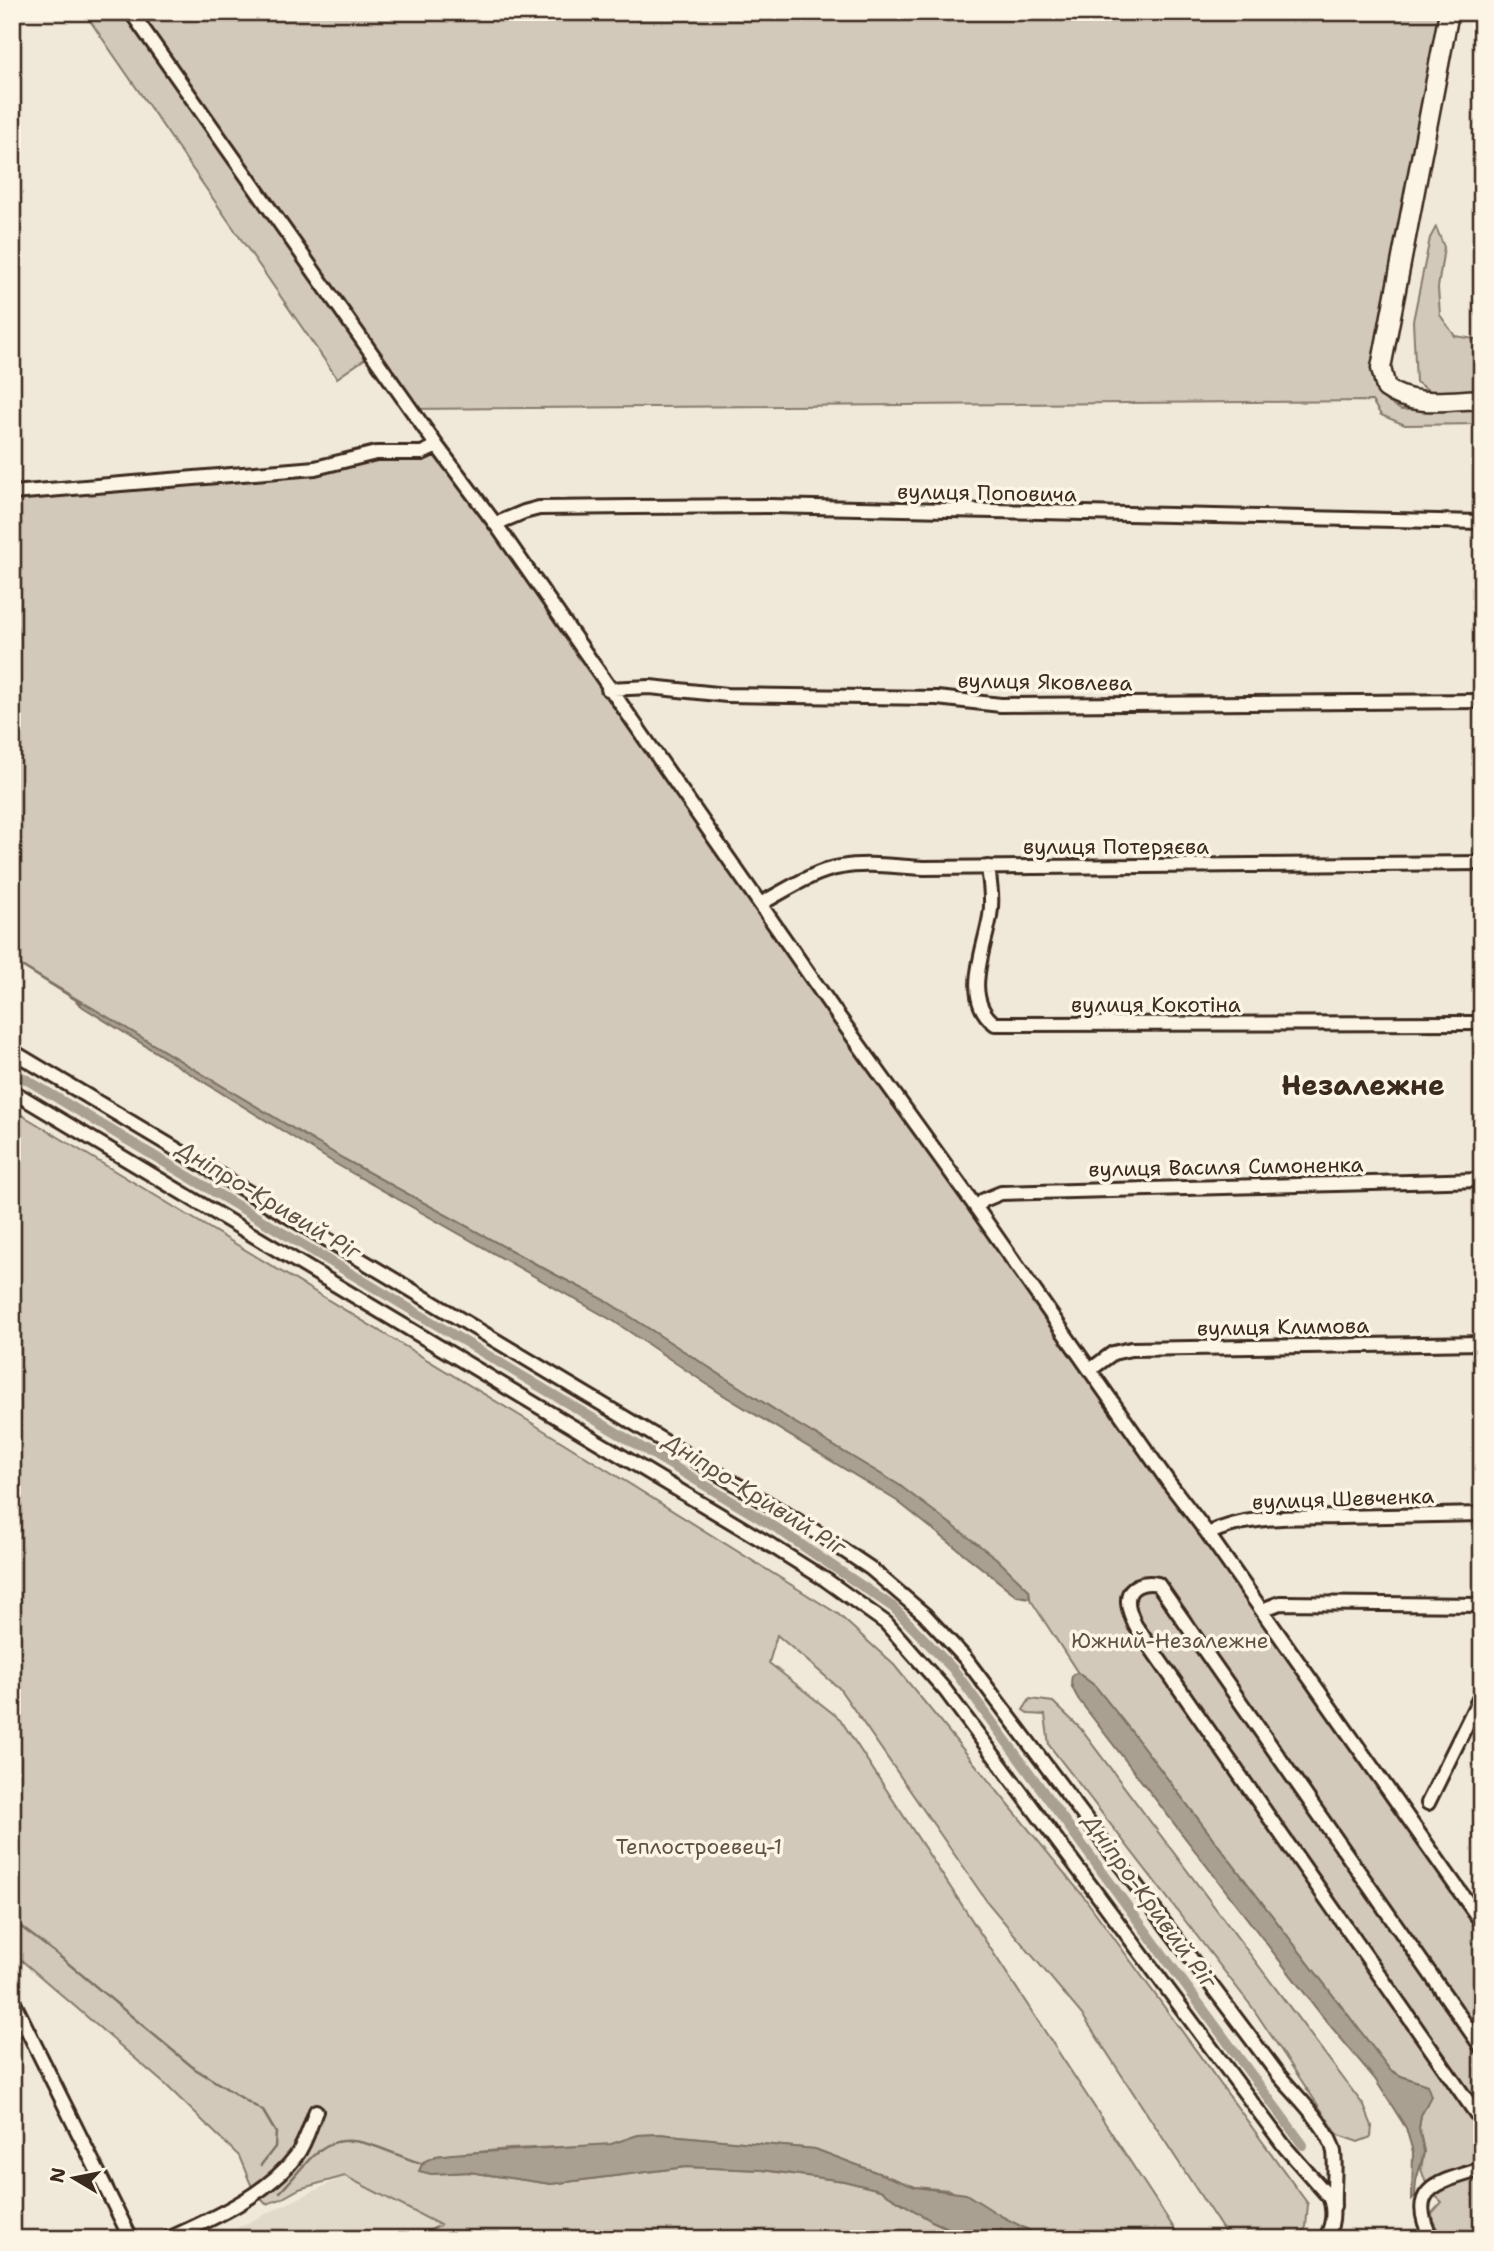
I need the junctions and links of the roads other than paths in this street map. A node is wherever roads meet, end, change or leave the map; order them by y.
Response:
1 (131, 12) edge
2 (1449, 12) edge
3 (1482, 399) edge
4 (437, 446) junction
5 (12, 493) edge
6 (1482, 522) edge
7 (495, 524) junction
8 (608, 689) junction
9 (1482, 701) edge
10 (1482, 863) edge
11 (988, 867) junction
12 (760, 904) junction
13 (1482, 1023) edge
14 (12, 1051) edge
15 (12, 1091) edge
16 (1482, 1180) edge
17 (976, 1208) junction
18 (1482, 1343) edge
19 (1090, 1370) junction
20 (1482, 1514) edge
21 (1208, 1534) junction
22 (1482, 1605) edge
23 (1262, 1610) junction
24 (1482, 1693) edge
25 (1429, 1802) dead end
26 (1482, 1923) edge
27 (12, 1999) edge
28 (1482, 2048) edge
29 (316, 2111) dead end
30 (1482, 2122) edge
31 (1482, 2169) edge
32 (1334, 2207) junction
33 (131, 2239) edge
34 (168, 2239) edge
35 (1324, 2239) edge
36 (1433, 2239) edge

1 - 4 street
2 - 3 street
4 - 5 street
4 - 7 street
6 - 7 street, вулиця Поповича
7 - 8 street
8 - 9 street, вулиця Яковлева
8 - 12 street
10 - 11 street, вулиця Потеряєва
11 - 12 street, вулиця Потеряєва
11 - 13 street, вулиця Кокотіна
12 - 17 street
14 - 32 street
15 - 32 street
16 - 17 street, вулиця Василя Симоненка
17 - 19 street
18 - 19 street, вулиця Климова
19 - 21 street
20 - 21 street, вулиця Шевченка
21 - 23 street
22 - 23 street
23 - 26 street
24 - 25 street
27 - 33 street
28 - 30 street
29 - 34 street
31 - 36 street
32 - 35 street

